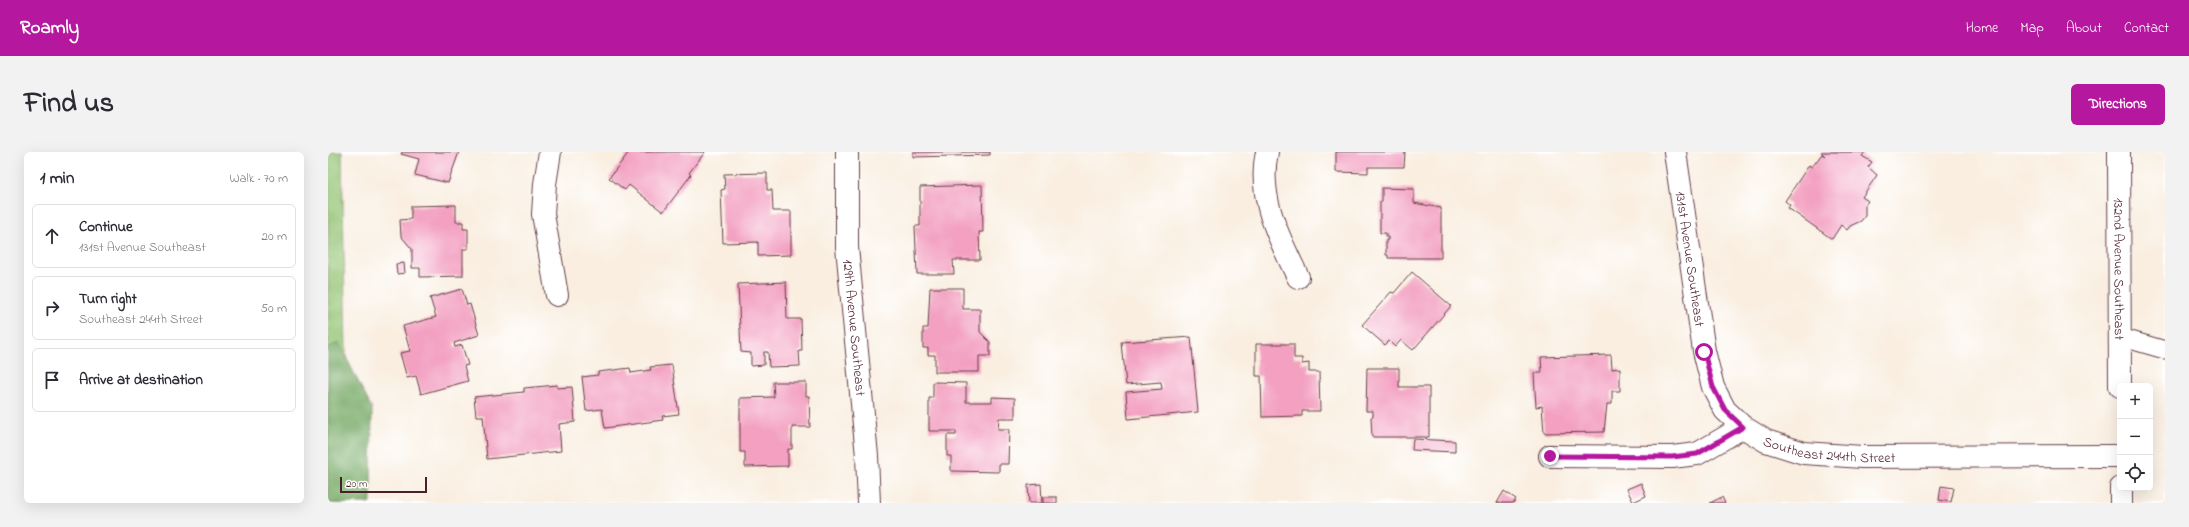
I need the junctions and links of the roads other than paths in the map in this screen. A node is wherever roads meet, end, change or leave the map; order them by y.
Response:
1 (550, 152) edge
2 (847, 152) edge
3 (1267, 152) edge
4 (1675, 152) edge
5 (2119, 152) edge
6 (1298, 277) dead end
7 (558, 295) dead end
8 (2120, 337) junction
9 (2165, 350) edge
10 (2120, 383) edge
11 (1743, 427) junction
12 (1550, 456) dead end
13 (2117, 456) edge
14 (2121, 491) edge
15 (869, 503) edge
16 (2121, 503) edge

1 - 7 street
2 - 15 street, 129th Avenue Southeast
3 - 6 street
4 - 11 street, 131st Avenue Southeast
5 - 8 street, 132nd Avenue Southeast
8 - 9 lane
8 - 10 street, 132nd Avenue Southeast
11 - 12 street
11 - 13 street, Southeast 244th Street
14 - 16 street

